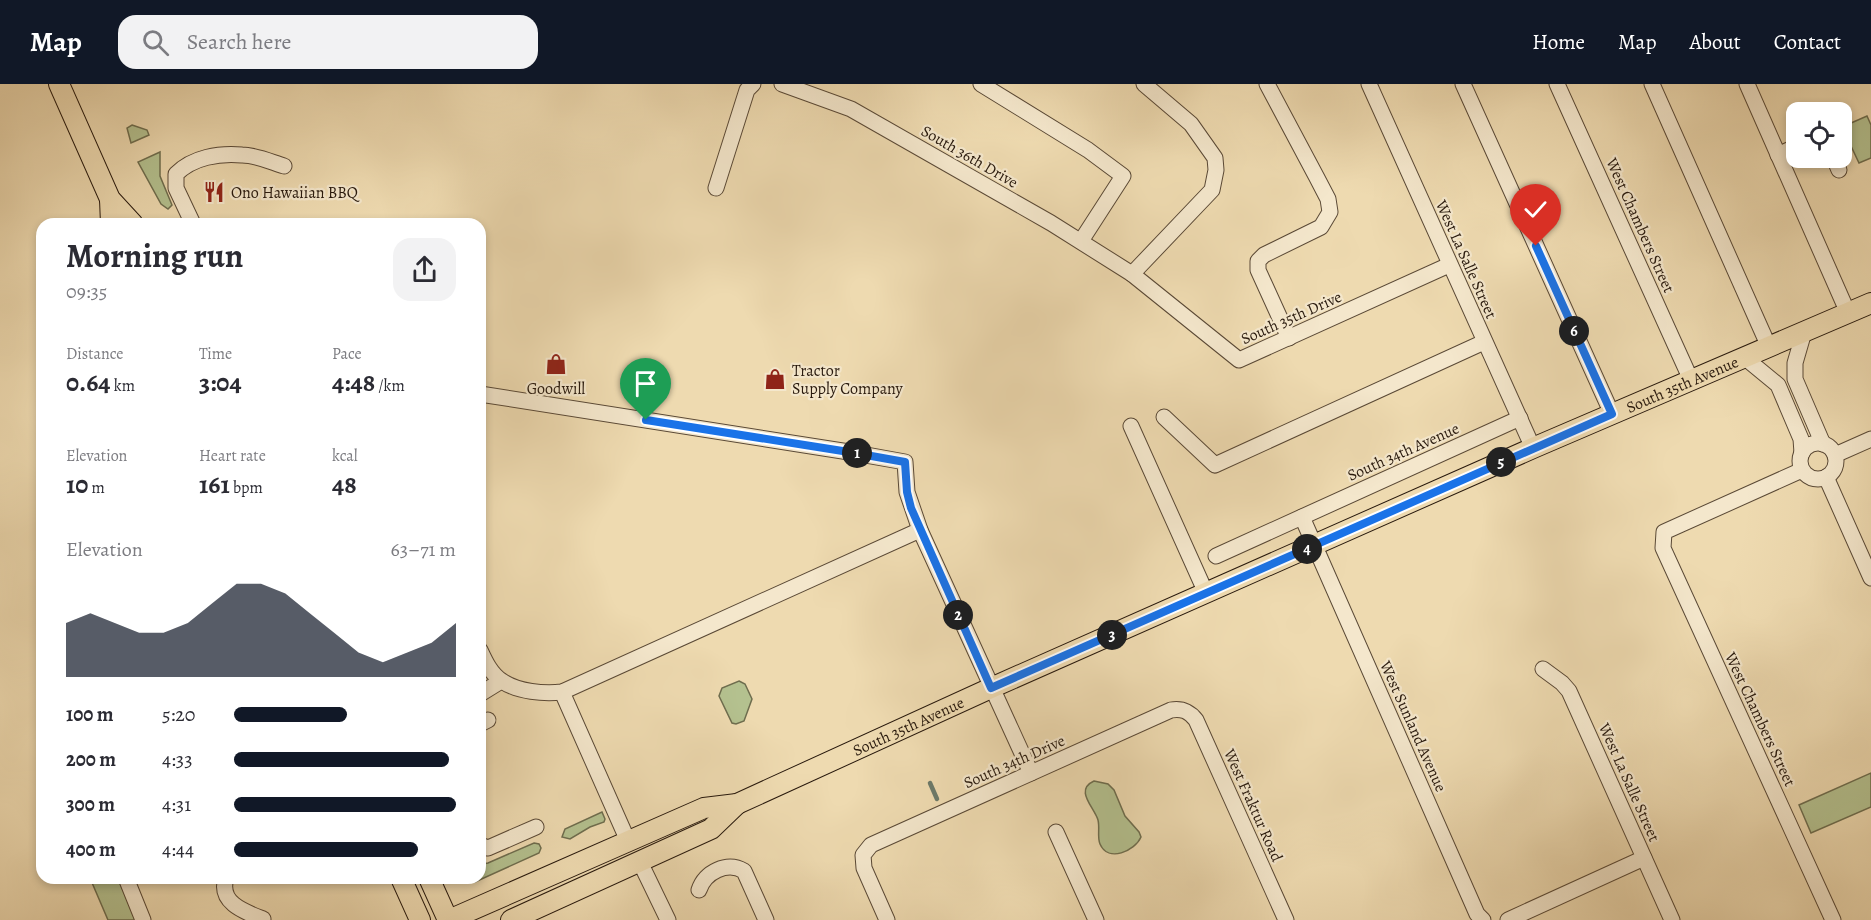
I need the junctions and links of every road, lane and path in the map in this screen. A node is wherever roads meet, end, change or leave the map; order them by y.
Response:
1 (58, 84) edge
2 (753, 84) edge
3 (782, 84) edge
4 (981, 84) edge
5 (1144, 84) edge
6 (1267, 84) edge
7 (1369, 84) edge
8 (1463, 84) edge
9 (1557, 84) edge
10 (1652, 84) edge
11 (1747, 84) edge
12 (1786, 151) edge
13 (1778, 155) junction
14 (284, 166) dead end
15 (716, 188) dead end
16 (110, 199) junction
17 (111, 218) edge
18 (127, 218) edge
19 (190, 218) edge
20 (1081, 242) junction
21 (1449, 265) junction
22 (1132, 274) junction
23 (1871, 303) edge
24 (1848, 313) junction
25 (1804, 332) junction
26 (1289, 338) junction
27 (1485, 342) junction
28 (1769, 347) junction
29 (1744, 357) junction
30 (1691, 380) junction
31 (486, 395) edge
32 (1612, 414) junction
33 (1164, 417) dead end
34 (1520, 418) junction
35 (1131, 426) dead end
36 (1871, 439) edge
37 (1533, 448) junction
38 (1829, 450) junction
39 (1802, 453) junction
40 (1802, 470) junction
41 (1826, 477) junction
42 (1302, 517) junction
43 (920, 530) junction
44 (1314, 545) junction
45 (1216, 556) dead end
46 (1871, 578) edge
47 (1206, 593) junction
48 (486, 661) edge
49 (1543, 669) dead end
50 (501, 681) junction
51 (991, 688) junction
52 (486, 690) edge
53 (562, 692) junction
54 (1184, 710) joint
55 (1031, 773) junction
56 (737, 804) junction
57 (536, 827) dead end
58 (1056, 832) dead end
59 (628, 841) junction
60 (486, 847) edge
61 (1644, 858) junction
62 (640, 862) junction
63 (128, 884) edge
64 (225, 884) edge
65 (404, 884) edge
66 (432, 884) edge
67 (699, 890) dead end
68 (263, 919) edge
69 (143, 920) edge
70 (420, 920) edge
71 (449, 920) edge
72 (511, 920) edge
73 (668, 920) edge
74 (766, 920) edge
75 (887, 920) edge
76 (1096, 920) edge
77 (1286, 920) edge
78 (1483, 920) edge
79 (1508, 920) edge
80 (1672, 920) edge
81 (1833, 920) edge

1 - 16 main road
2 - 15 street
3 - 20 street, South 36th Drive
4 - 20 street
5 - 22 street
6 - 26 street
7 - 21 street, West La Salle Street
8 - 32 street
9 - 30 street, West Chambers Street
10 - 28 street
11 - 13 street
12 - 13 street
13 - 24 street
14 - 19 street
16 - 17 main road
16 - 18 main road
20 - 22 street, South 36th Drive
21 - 26 street, South 35th Drive
21 - 27 street, West La Salle Street
22 - 26 street, South 35th Drive
23 - 24 main road, South 35th Avenue
24 - 25 main road, South 35th Avenue
25 - 28 main road, South 35th Avenue
25 - 38 street
27 - 33 street
27 - 34 street, West La Salle Street
28 - 29 main road, South 35th Avenue
29 - 30 main road, South 35th Avenue
29 - 39 street
30 - 32 main road, South 35th Avenue
31 - 43 street
32 - 37 main road, South 35th Avenue
34 - 37 street, West La Salle Street
34 - 42 street, South 34th Avenue
35 - 47 street
36 - 38 street
37 - 44 main road, South 35th Avenue
38 - 39 street
38 - 41 street
39 - 40 street
40 - 41 street
40 - 81 street, West Chambers Street
41 - 46 street
42 - 44 street
42 - 45 street, South 34th Avenue
43 - 51 street
43 - 53 street
44 - 47 main road, South 35th Avenue
44 - 78 street, West Sunland Avenue
47 - 51 main road, South 35th Avenue
48 - 50 street
49 - 61 street, West La Salle Street
50 - 52 street
50 - 53 street
51 - 55 street
51 - 56 main road, South 35th Avenue
53 - 59 street
54 - 55 street, South 34th Drive
54 - 77 street, West Fraktur Road
55 - 75 street, South 34th Drive
56 - 59 main road, South 35th Avenue
56 - 62 main road, South 35th Avenue
57 - 60 street
58 - 76 street
59 - 71 main road, South 35th Avenue
61 - 79 street
61 - 80 street, West La Salle Street
62 - 72 main road, South 35th Avenue
62 - 73 street
63 - 69 street
64 - 68 street
65 - 70 main road
66 - 71 main road
67 - 74 street

